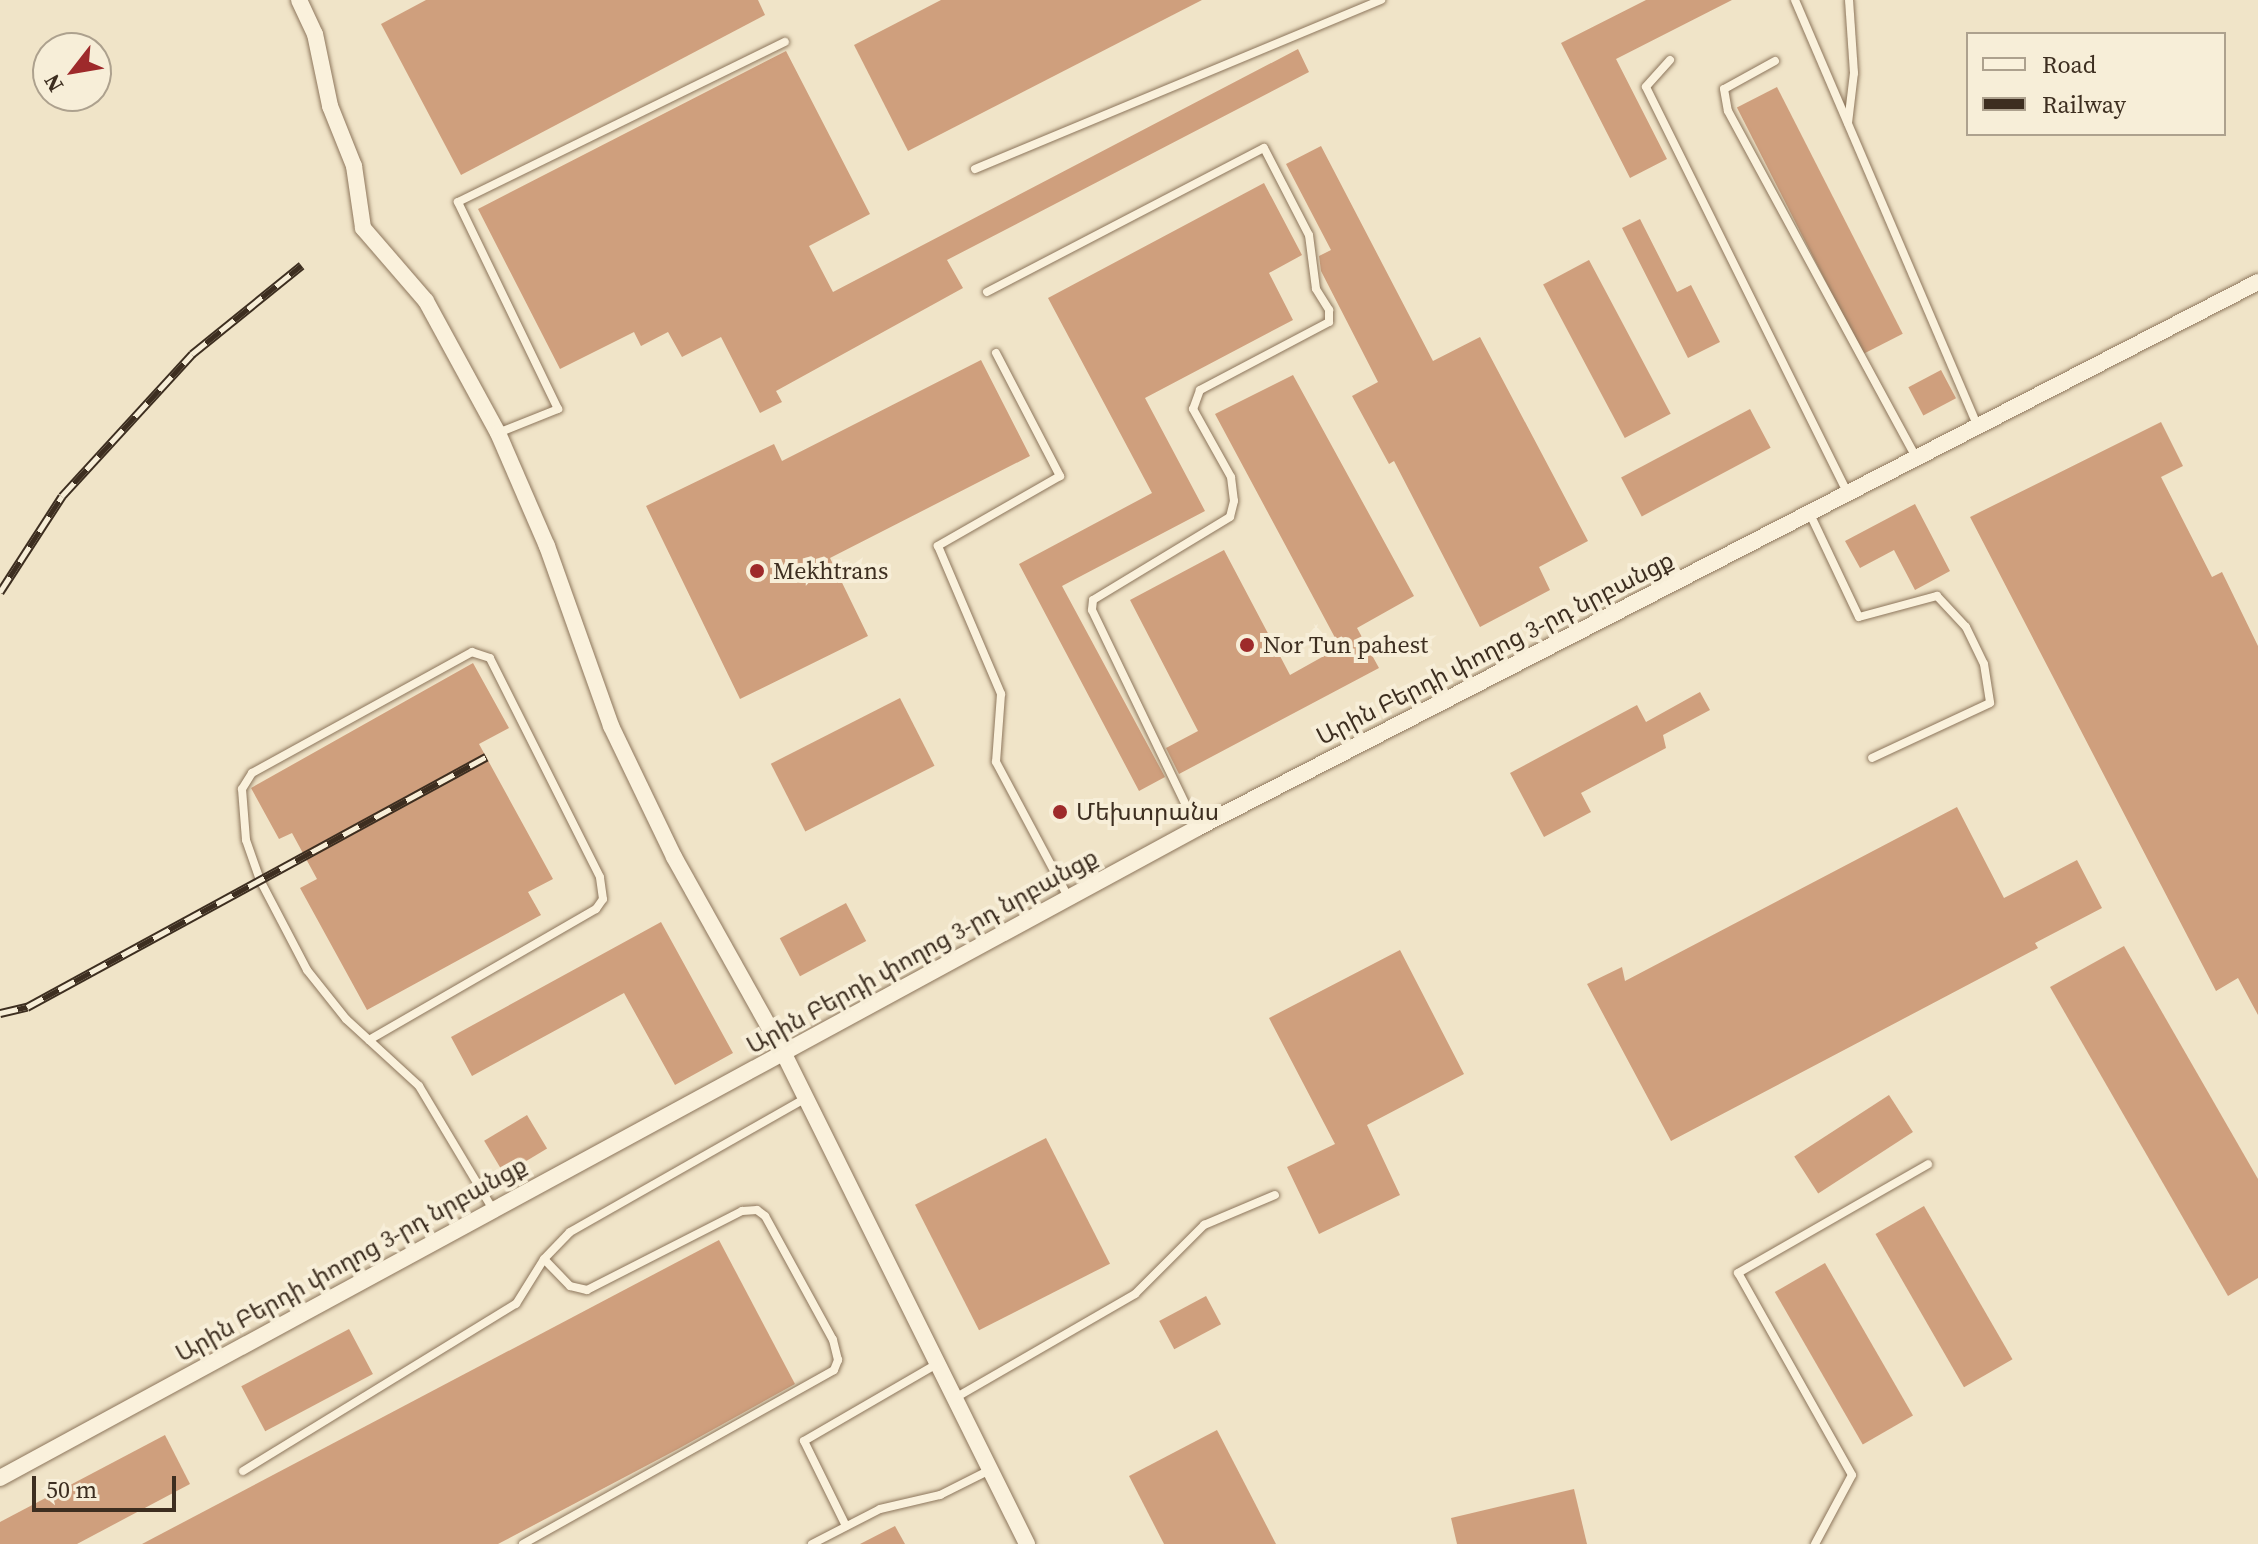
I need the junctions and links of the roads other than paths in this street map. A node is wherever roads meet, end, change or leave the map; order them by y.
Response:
1 (299, 0) edge
2 (1381, 0) edge
3 (1795, 0) edge
4 (1849, 0) edge
5 (785, 42) dead end
6 (1670, 60) dead end
7 (1775, 61) dead end
8 (1848, 124) junction
9 (975, 169) dead end
10 (2258, 282) edge
11 (987, 292) dead end
12 (996, 353) dead end
13 (1979, 427) junction
14 (498, 433) junction
15 (1918, 460) junction
16 (1849, 494) junction
17 (1810, 514) junction
18 (1872, 758) dead end
19 (1197, 828) junction
20 (1069, 898) junction
21 (369, 1040) junction
22 (784, 1054) junction
23 (807, 1098) junction
24 (1928, 1164) dead end
25 (1275, 1195) dead end
26 (492, 1208) junction
27 (544, 1259) junction
28 (937, 1364) junction
29 (954, 1398) junction
30 (990, 1470) junction
31 (243, 1471) dead end
32 (0, 1478) edge
33 (846, 1526) junction
34 (523, 1544) edge
35 (812, 1544) edge
36 (1027, 1544) edge
37 (1815, 1544) edge

1 - 14 street
2 - 9 lane
3 - 8 lane
4 - 8 lane
5 - 14 lane
6 - 16 lane
7 - 15 lane
8 - 13 lane
10 - 13 street, Արին Բերդի փողոց 3-րդ նրբանցք
11 - 19 lane
12 - 20 lane
13 - 15 street, Արին Բերդի փողոց 3-րդ նրբանցք
14 - 22 street
15 - 16 street, Արին Բերդի փողոց 3-րդ նրբանցք
16 - 17 street, Արին Բերդի փողոց 3-րդ նրբանցք
17 - 18 lane
17 - 19 street, Արին Բերդի փողոց 3-րդ նրբանցք
19 - 20 street, Արին Բերդի փողոց 3-րդ նրբանցք
20 - 22 street, Արին Բերդի փողոց 3-րդ նրբանցք
21 - 21 lane
21 - 26 lane
22 - 23 street
22 - 26 street, Արին Բերդի փողոց 3-րդ նրբանցք
23 - 27 lane
23 - 28 street
24 - 37 lane
25 - 29 lane
26 - 32 street, Արին Բերդի փողոց 3-րդ նրբանցք
27 - 31 lane
27 - 34 lane
28 - 29 street
28 - 33 lane
29 - 30 street
30 - 33 lane
30 - 36 street
33 - 35 lane

